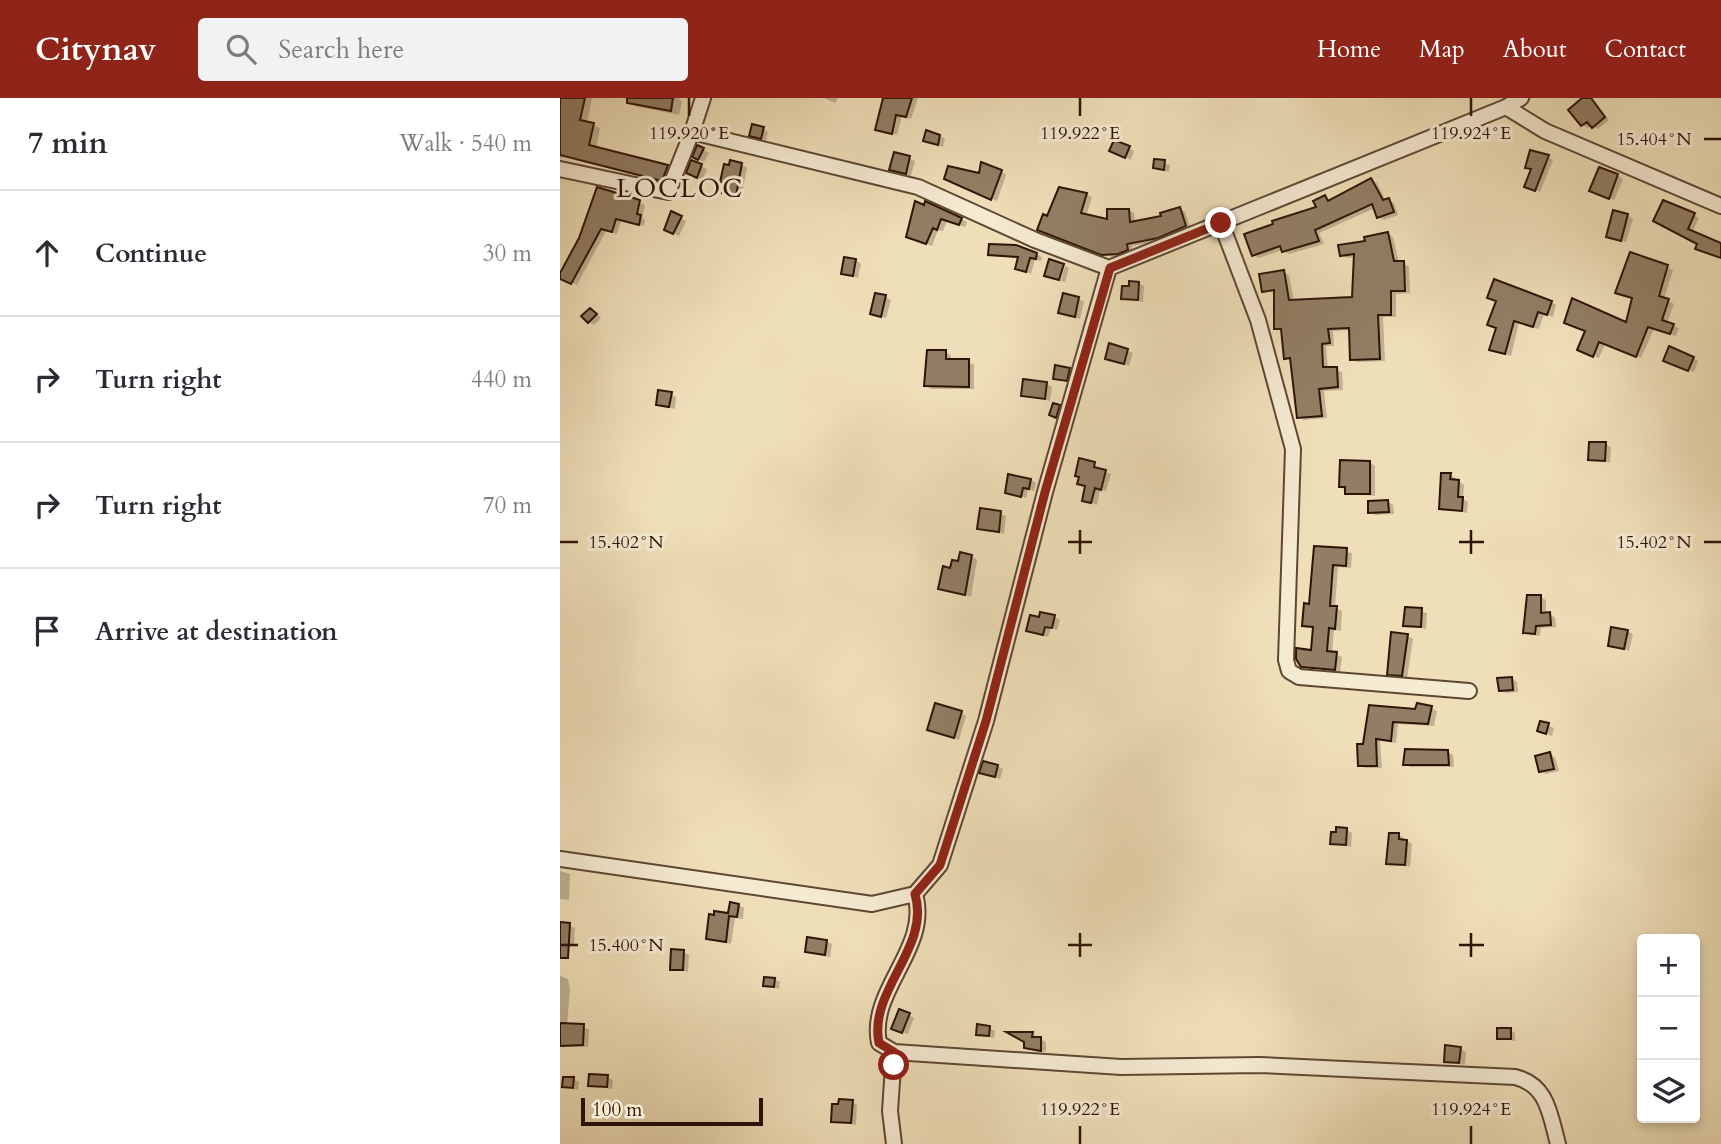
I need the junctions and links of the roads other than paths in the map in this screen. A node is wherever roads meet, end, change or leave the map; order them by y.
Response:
1 (703, 98) edge
2 (1521, 98) edge
3 (1506, 107) junction
4 (692, 132) junction
5 (560, 169) edge
6 (1721, 206) edge
7 (1221, 223) junction
8 (1110, 268) junction
9 (1469, 691) dead end
10 (560, 859) edge
11 (915, 894) junction
12 (894, 1052) junction
13 (894, 1144) edge
14 (1558, 1144) edge

1 - 4 street
2 - 3 street
3 - 6 street
3 - 7 street
4 - 5 street
4 - 8 street
7 - 8 street
7 - 9 street
8 - 11 street
10 - 11 street
11 - 12 street
12 - 13 street
12 - 14 street

